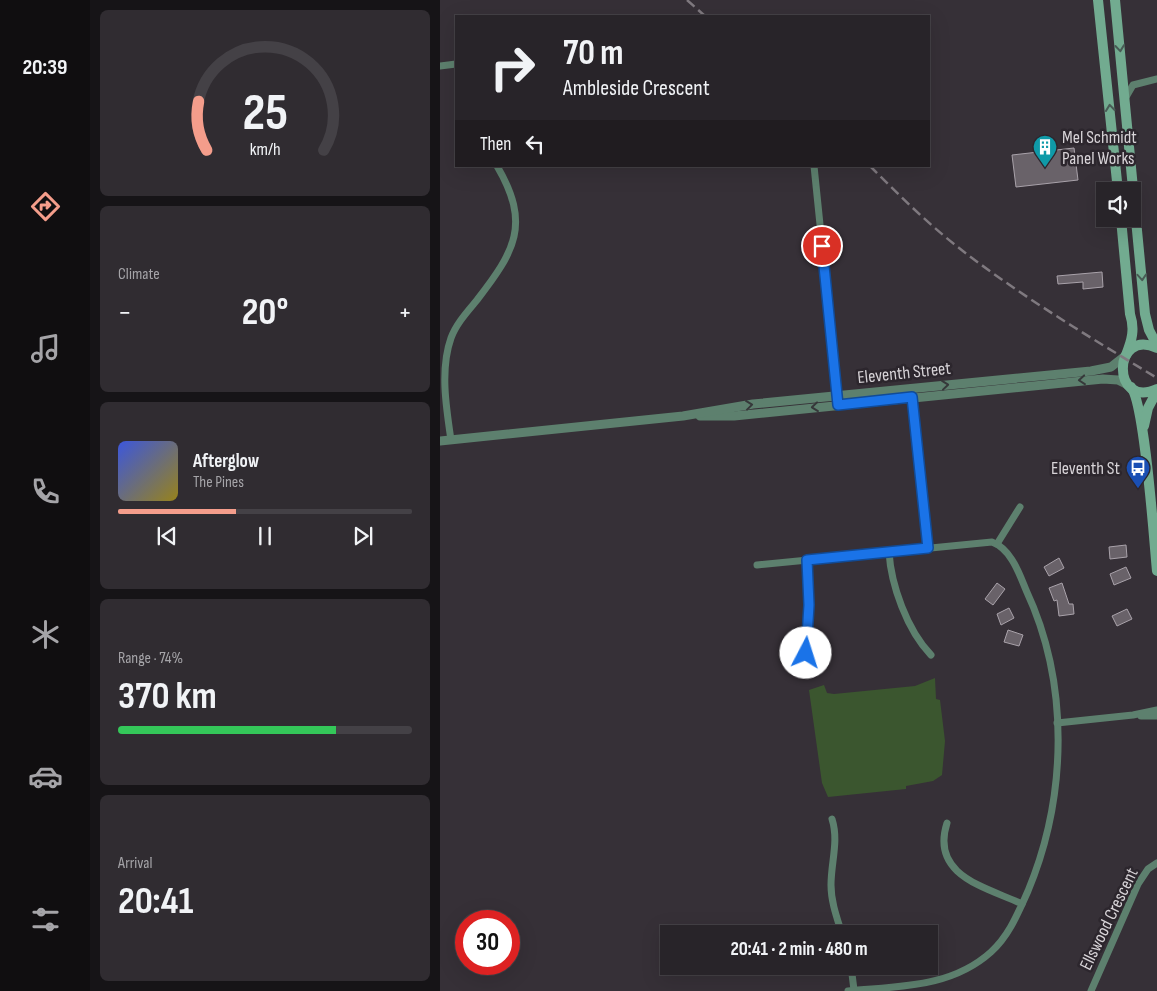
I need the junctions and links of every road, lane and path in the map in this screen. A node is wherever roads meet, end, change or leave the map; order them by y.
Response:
1 (1098, 0) edge
2 (1116, 0) edge
3 (455, 64) edge
4 (440, 66) edge
5 (1157, 78) edge
6 (1126, 98) junction
7 (497, 167) edge
8 (814, 167) edge
9 (1117, 182) edge
10 (1122, 227) edge
11 (1138, 228) junction
12 (1122, 230) junction
13 (1157, 346) edge
14 (1126, 355) junction
15 (1130, 386) junction
16 (1157, 390) edge
17 (912, 393) junction
18 (838, 400) junction
19 (451, 440) junction
20 (440, 441) edge
21 (1144, 442) junction
22 (1020, 508) dead end
23 (997, 544) junction
24 (928, 548) junction
25 (889, 552) junction
26 (807, 560) junction
27 (758, 565) dead end
28 (1157, 572) edge
29 (930, 655) dead end
30 (804, 669) dead end
31 (1157, 710) edge
32 (1133, 715) junction
33 (1157, 716) edge
34 (1057, 723) junction
35 (832, 819) dead end
36 (947, 823) dead end
37 (1157, 863) edge
38 (1022, 904) junction
39 (840, 925) edge
40 (852, 975) edge
41 (912, 988) edge
42 (854, 990) edge
43 (848, 991) edge
44 (1091, 991) edge

9 -> 1 main road
2 -> 6 main road
3 - 4 street
5 - 6 street
6 - 11 main road
7 - 19 street
8 - 18 street
10 - 12 main road
11 - 12 main road
11 -> 13 main road
12 - 14 main road
13 - 14 main road
14 - 15 main road
17 -> 14 street, Eleventh Street
15 - 16 main road
15 -> 17 street, Eleventh Street
15 - 21 main road
16 - 21 main road
17 - 18 street, Eleventh Street
17 - 24 street
18 - 19 street, Eleventh Street
19 - 20 street, Eleventh Street
21 - 28 main road
22 - 23 street
23 - 24 street
23 - 34 street
24 - 25 street
25 - 26 street
25 - 29 street
26 - 27 street
26 - 30 street
31 - 32 street
32 - 33 street
32 - 34 street
34 - 38 street
35 - 39 street
36 - 38 street
37 - 44 street, Ellswood Crescent
38 - 41 street
40 - 42 street
41 - 42 street
42 - 43 street

